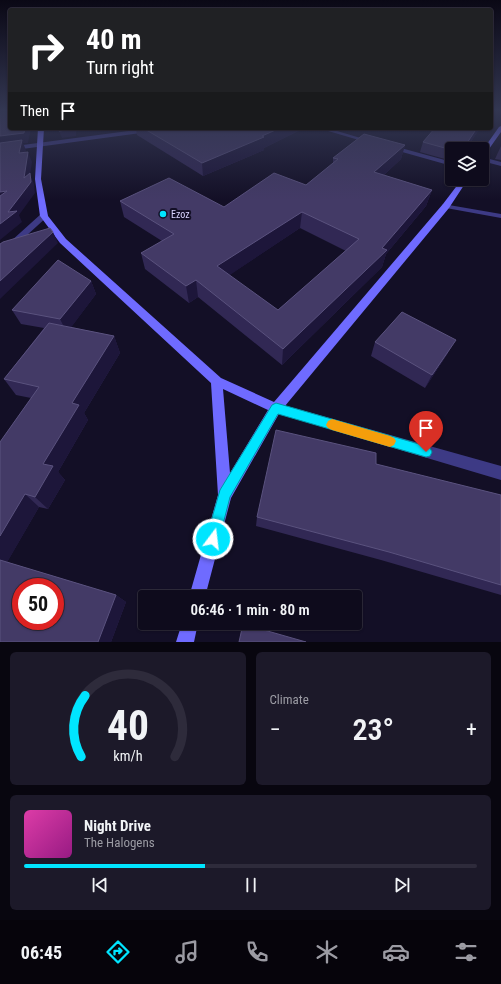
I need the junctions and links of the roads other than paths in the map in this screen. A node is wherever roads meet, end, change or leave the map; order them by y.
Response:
1 (40, 140) edge
2 (76, 140) edge
3 (364, 140) edge
4 (375, 143) edge
5 (39, 145) junction
6 (383, 145) edge
7 (0, 150) edge
8 (489, 161) edge
9 (445, 162) edge
10 (501, 164) edge
11 (460, 186) edge
12 (446, 206) junction
13 (44, 216) junction
14 (501, 216) edge
15 (0, 255) edge
16 (217, 381) junction
17 (276, 408) junction
18 (501, 473) edge
19 (225, 495) junction
20 (199, 590) edge
21 (188, 630) edge
22 (185, 642) edge

1 - 5 main road
2 - 5 street
3 - 4 street
5 - 7 street
5 - 13 main road
6 - 9 street
8 - 10 street
11 - 12 main road
12 - 14 street
12 - 17 main road
13 - 15 street
13 - 16 main road
16 - 17 main road
16 - 19 main road
17 - 18 street
17 - 19 main road
19 - 20 main road
21 - 22 main road

